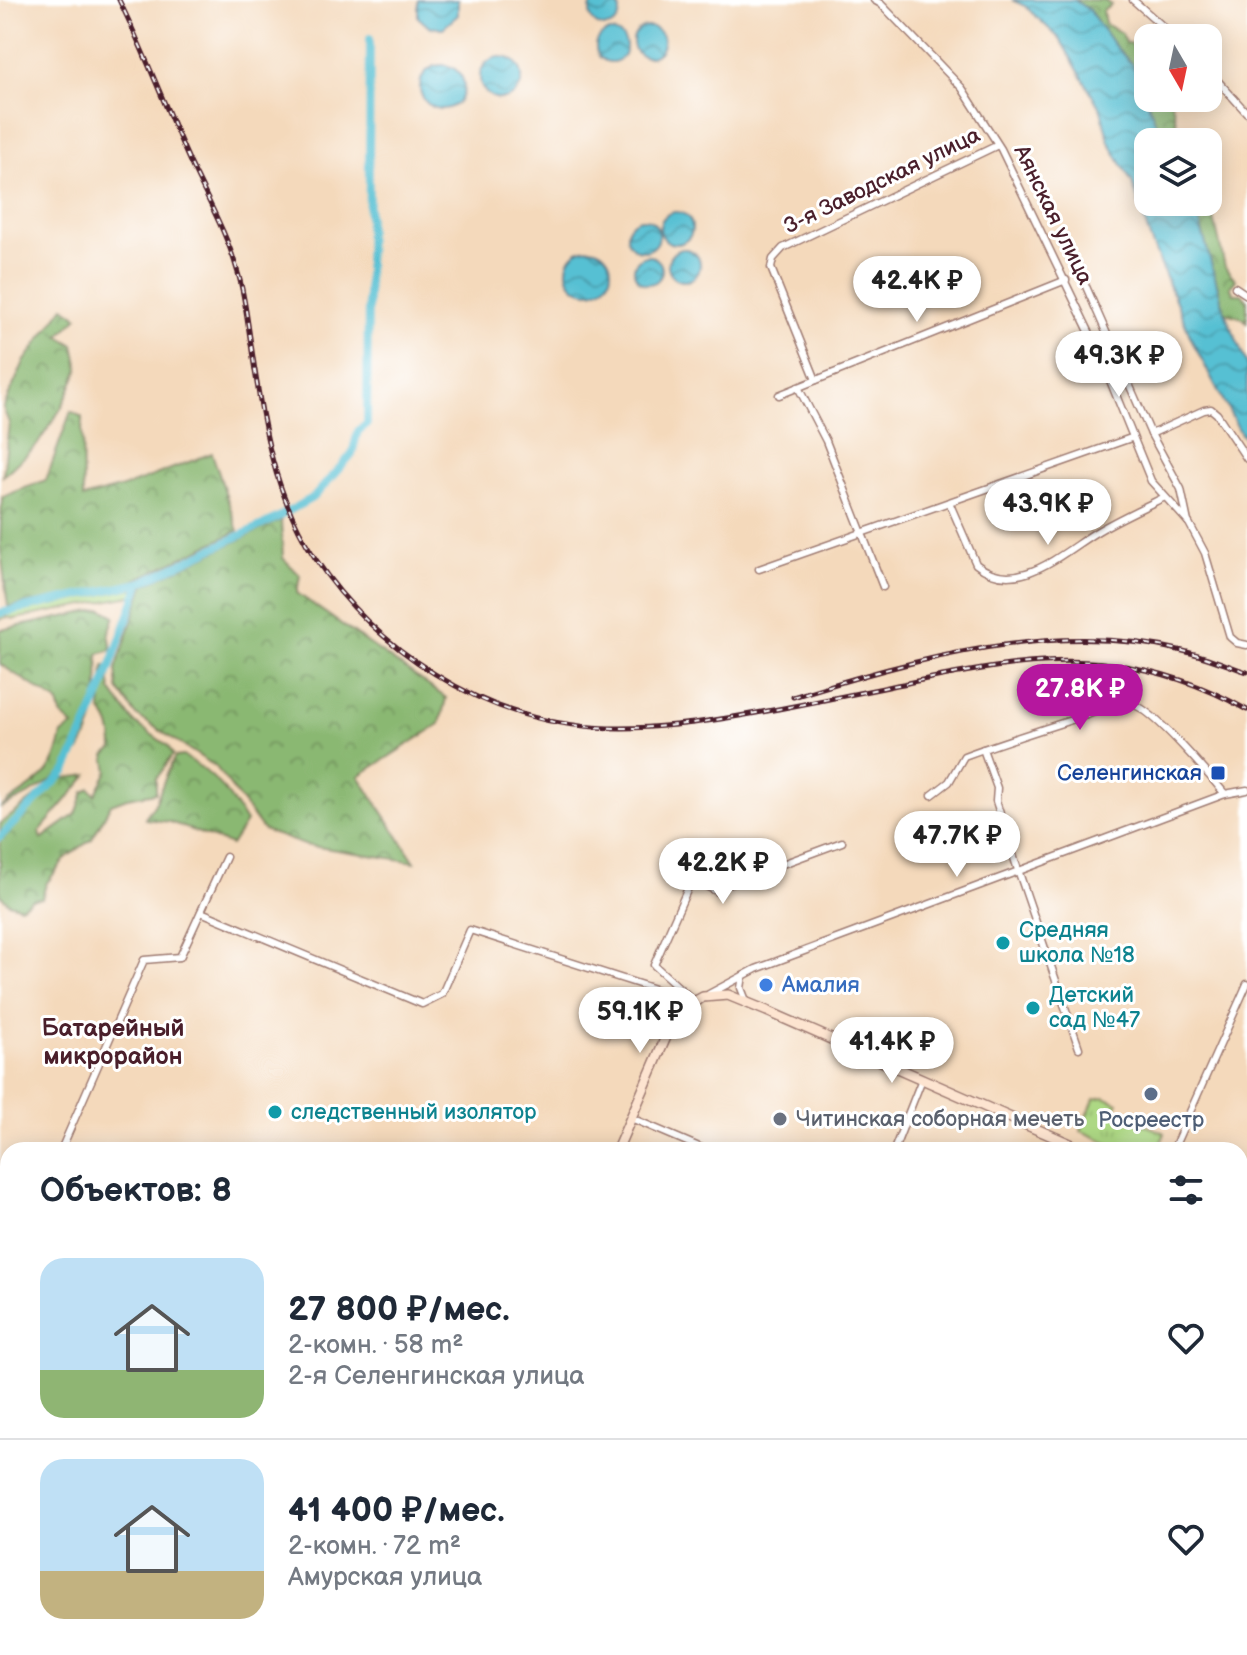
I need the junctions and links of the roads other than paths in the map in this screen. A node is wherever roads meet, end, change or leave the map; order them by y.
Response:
1 (874, 0) edge
2 (1133, 0) edge
3 (1160, 24) edge
4 (1222, 85) edge
5 (1247, 113) edge
6 (998, 145) junction
7 (1077, 266) dead end
8 (1066, 280) junction
9 (1235, 287) dead end
10 (1247, 295) edge
11 (816, 380) junction
12 (798, 387) junction
13 (779, 395) dead end
14 (1151, 434) junction
15 (1131, 438) junction
16 (1247, 459) edge
17 (1165, 497) junction
18 (949, 502) junction
19 (1189, 523) junction
20 (861, 533) junction
21 (759, 569) dead end
22 (883, 587) dead end
23 (1247, 645) edge
24 (983, 749) junction
25 (1245, 790) edge
26 (1223, 792) junction
27 (932, 795) dead end
28 (842, 842) dead end
29 (226, 857) dead end
30 (1019, 872) junction
31 (201, 912) junction
32 (743, 976) junction
33 (1247, 984) edge
34 (694, 1002) junction
35 (747, 1003) junction
36 (1079, 1048) dead end
37 (922, 1079) junction
38 (631, 1118) junction
39 (64, 1142) edge
40 (620, 1142) edge
41 (687, 1142) edge
42 (897, 1142) edge
43 (1066, 1142) edge
44 (1177, 1142) edge

1 - 6 street, Аянская улица
2 - 3 street
4 - 5 street
6 - 8 street, Аянская улица
6 - 11 street, 3-я Заводская улица
7 - 14 street
8 - 11 street
8 - 15 street, Аянская улица
9 - 10 street
11 - 12 street
12 - 13 street
12 - 20 street
14 - 16 street
14 - 19 street
15 - 17 street, Аянская улица
15 - 18 street
17 - 18 street
17 - 19 street, Аянская улица
18 - 20 street
19 - 23 street, Аянская улица
20 - 21 street
20 - 22 street
24 - 26 street
24 - 27 street
24 - 30 street
25 - 26 street
26 - 30 street
28 - 34 street
29 - 31 street
30 - 32 street
30 - 36 street
31 - 34 street
31 - 39 street
32 - 34 street
32 - 35 street
33 - 44 street
34 - 35 main road
34 - 38 main road
35 - 37 main road
37 - 42 street
37 - 43 main road
38 - 40 main road
38 - 41 street

